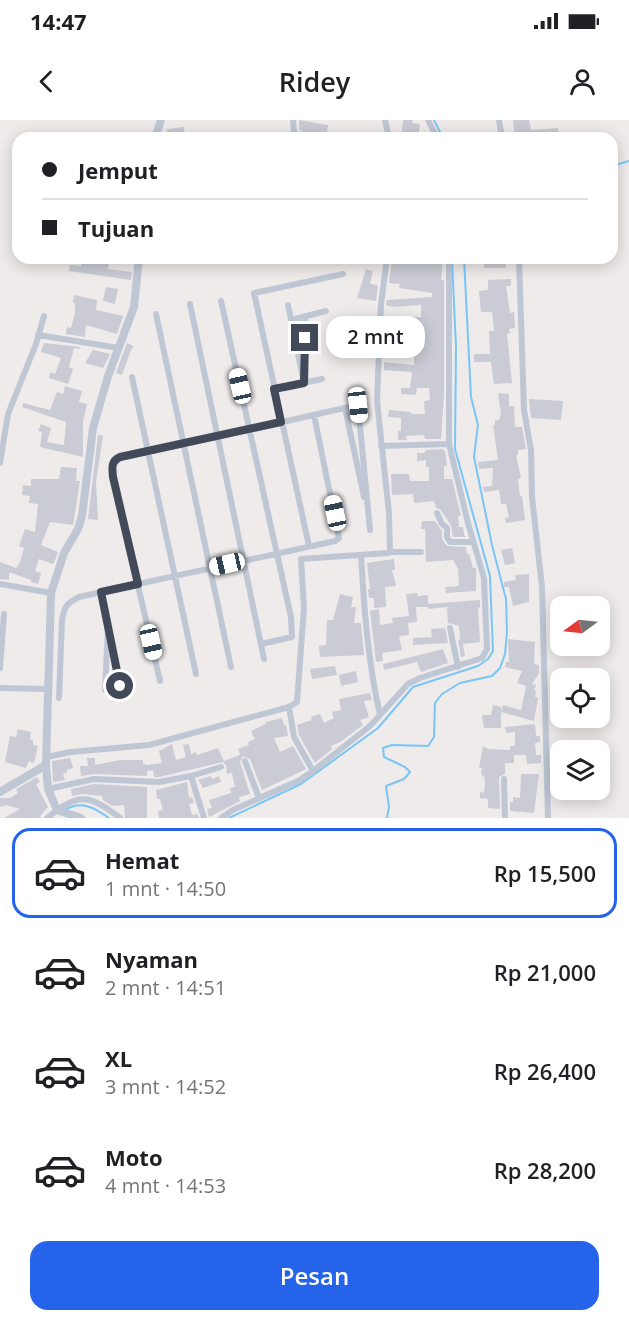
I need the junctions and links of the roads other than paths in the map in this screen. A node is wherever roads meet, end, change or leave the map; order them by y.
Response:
1 (138, 264) edge
2 (386, 264) edge
3 (449, 264) edge
4 (519, 264) edge
5 (343, 274) dead end
6 (221, 301) dead end
7 (190, 304) dead end
8 (288, 305) dead end
9 (326, 310) dead end
10 (156, 314) dead end
11 (44, 316) dead end
12 (306, 316) junction
13 (291, 320) junction
14 (38, 335) junction
15 (119, 348) junction
16 (132, 377) dead end
17 (322, 379) dead end
18 (304, 383) junction
19 (274, 389) junction
20 (345, 408) junction
21 (314, 415) junction
22 (281, 422) junction
23 (249, 429) junction
24 (217, 435) junction
25 (183, 443) junction
26 (449, 444) junction
27 (381, 446) junction
28 (147, 451) junction
29 (0, 463) edge
30 (437, 513) dead end
31 (474, 542) junction
32 (309, 546) junction
33 (390, 552) junction
34 (421, 552) dead end
35 (277, 554) junction
36 (362, 555) junction
37 (244, 561) junction
38 (210, 568) junction
39 (175, 576) junction
40 (0, 584) edge
41 (138, 584) junction
42 (101, 592) junction
43 (51, 593) junction
44 (4, 614) dead end
45 (108, 627) junction
46 (450, 628) dead end
47 (261, 644) junction
48 (48, 648) junction
49 (61, 648) junction
50 (264, 659) dead end
51 (231, 667) dead end
52 (458, 667) junction
53 (0, 668) edge
54 (196, 675) dead end
55 (160, 681) dead end
56 (0, 688) edge
57 (46, 689) junction
58 (59, 698) dead end
59 (289, 707) junction
60 (380, 715) junction
61 (46, 761) junction
62 (245, 761) dead end
63 (221, 767) dead end
64 (313, 771) junction
65 (191, 776) junction
66 (504, 779) dead end
67 (48, 789) junction
68 (0, 792) edge
69 (259, 798) junction
70 (68, 815) edge
71 (47, 818) edge
72 (120, 818) edge
73 (204, 818) edge
74 (221, 818) edge
75 (506, 818) edge
76 (548, 818) edge

1 - 15 street
2 - 27 street
3 - 26 street
4 - 76 street
5 - 19 street
6 - 23 street
7 - 24 street
8 - 13 street
9 - 12 street
10 - 25 street
11 - 14 street
12 - 13 street
12 - 18 street
13 - 18 street
14 - 15 street
14 - 29 street
15 - 43 street
16 - 28 street
17 - 18 street
18 - 19 street
19 - 22 street
20 - 20 street
20 - 21 street
21 - 22 street
21 - 32 street
22 - 23 street
22 - 32 street
23 - 24 street
23 - 35 street
24 - 25 street
24 - 37 street
25 - 28 street
25 - 38 street
26 - 27 street
26 - 31 street
27 - 33 street
28 - 39 street
28 - 41 street
30 - 31 street
31 - 52 street
32 - 35 street
33 - 34 street
33 - 36 street
35 - 37 street
35 - 47 street
36 - 59 street
36 - 60 street
37 - 38 street
37 - 47 street
38 - 39 street
38 - 51 street
39 - 41 street
39 - 54 street
40 - 43 street
41 - 42 street
41 - 55 street
42 - 45 street
42 - 49 street
43 - 48 street
44 - 53 street
45 - 45 street
46 - 52 street
47 - 50 street
48 - 49 street
48 - 57 street
49 - 58 street
52 - 60 street
56 - 57 street
57 - 61 street
59 - 61 street
59 - 64 street
60 - 64 street
61 - 67 street
61 - 68 street
62 - 69 street
63 - 65 street
64 - 69 street
65 - 67 street
65 - 73 street
66 - 75 street
67 - 70 street
69 - 74 street
70 - 71 street
70 - 72 street

